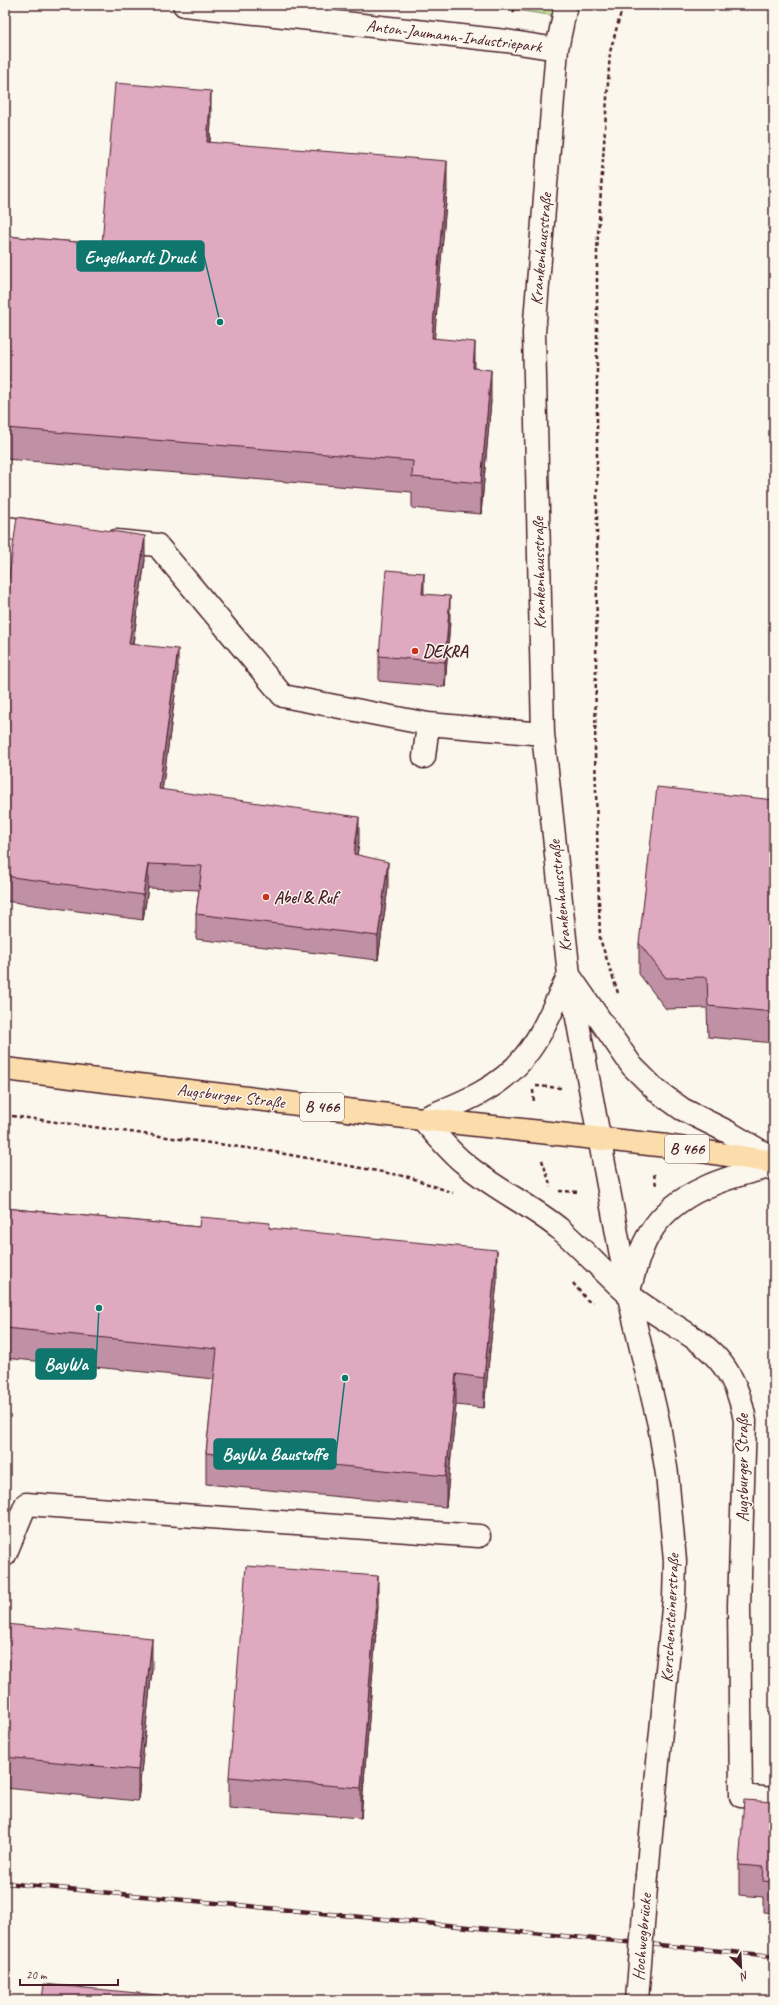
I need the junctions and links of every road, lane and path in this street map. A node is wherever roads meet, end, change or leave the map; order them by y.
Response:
1 (184, 5) edge
2 (566, 5) edge
3 (623, 5) edge
4 (557, 49) junction
5 (5, 528) edge
6 (66, 535) edge
7 (96, 538) edge
8 (428, 724) junction
9 (543, 734) junction
10 (424, 758) dead end
11 (568, 975) junction
12 (620, 999) dead end
13 (5, 1069) edge
14 (513, 1070) junction
15 (5, 1115) edge
16 (422, 1120) junction
17 (538, 1133) junction
18 (599, 1139) junction
19 (774, 1159) edge
20 (774, 1162) edge
21 (774, 1166) edge
22 (456, 1194) dead end
23 (572, 1282) dead end
24 (628, 1293) junction
25 (634, 1316) junction
26 (479, 1536) dead end
27 (5, 1555) edge
28 (774, 1799) edge
29 (647, 1874) joint
30 (636, 2000) edge

1 - 4 street, Anton-Jaumann-Industriepark
2 - 4 street, Krankenhausstraße
3 - 12 path
4 - 9 street, Krankenhausstraße
5 - 6 street
7 - 8 street
8 - 9 street
8 - 10 street
9 - 11 street, Krankenhausstraße
11 - 14 street
11 - 18 street, Krankenhausstraße
11 - 19 street
13 - 16 main road, Augsburger Straße / B 466
14 - 16 street
14 - 17 path
15 - 22 path
16 - 17 main road, Augsburger Straße / B 466
16 - 24 street
17 - 18 main road, Augsburger Straße / B 466
18 - 20 main road, Augsburger Straße / B 466
18 - 24 street
21 - 24 street
23 - 25 path
24 - 25 street, Kerschensteinerstraße
24 - 28 street, Augsburger Straße
25 - 29 street, Kerschensteinerstraße
26 - 27 street
29 - 30 street, Hochwegbrücke, bridge

